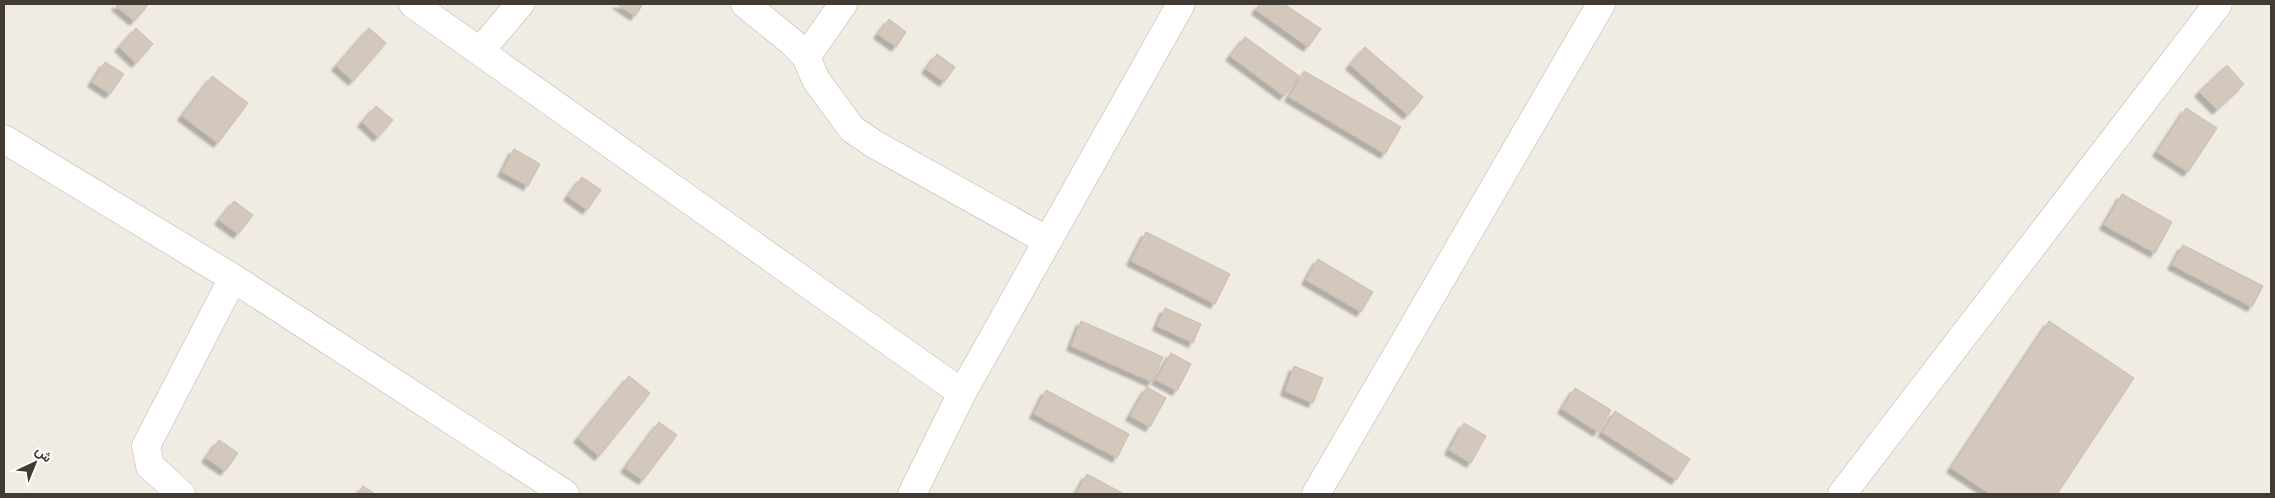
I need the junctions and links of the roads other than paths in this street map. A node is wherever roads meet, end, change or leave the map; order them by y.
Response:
1 (413, 4) edge
2 (520, 4) edge
3 (745, 4) edge
4 (842, 4) edge
5 (1181, 4) edge
6 (1601, 4) edge
7 (2208, 6) edge
8 (480, 51) junction
9 (806, 57) junction
10 (4, 138) edge
11 (1048, 241) junction
12 (233, 278) junction
13 (962, 393) junction
14 (180, 494) edge
15 (565, 494) edge
16 (912, 494) edge
17 (1316, 494) edge
18 (1842, 494) edge

1 - 8 street
2 - 8 street
3 - 9 street
4 - 9 street
5 - 11 street
6 - 17 street
7 - 18 street
8 - 13 street
9 - 11 street
10 - 12 street
11 - 13 street
12 - 14 street
12 - 15 street
13 - 16 street

